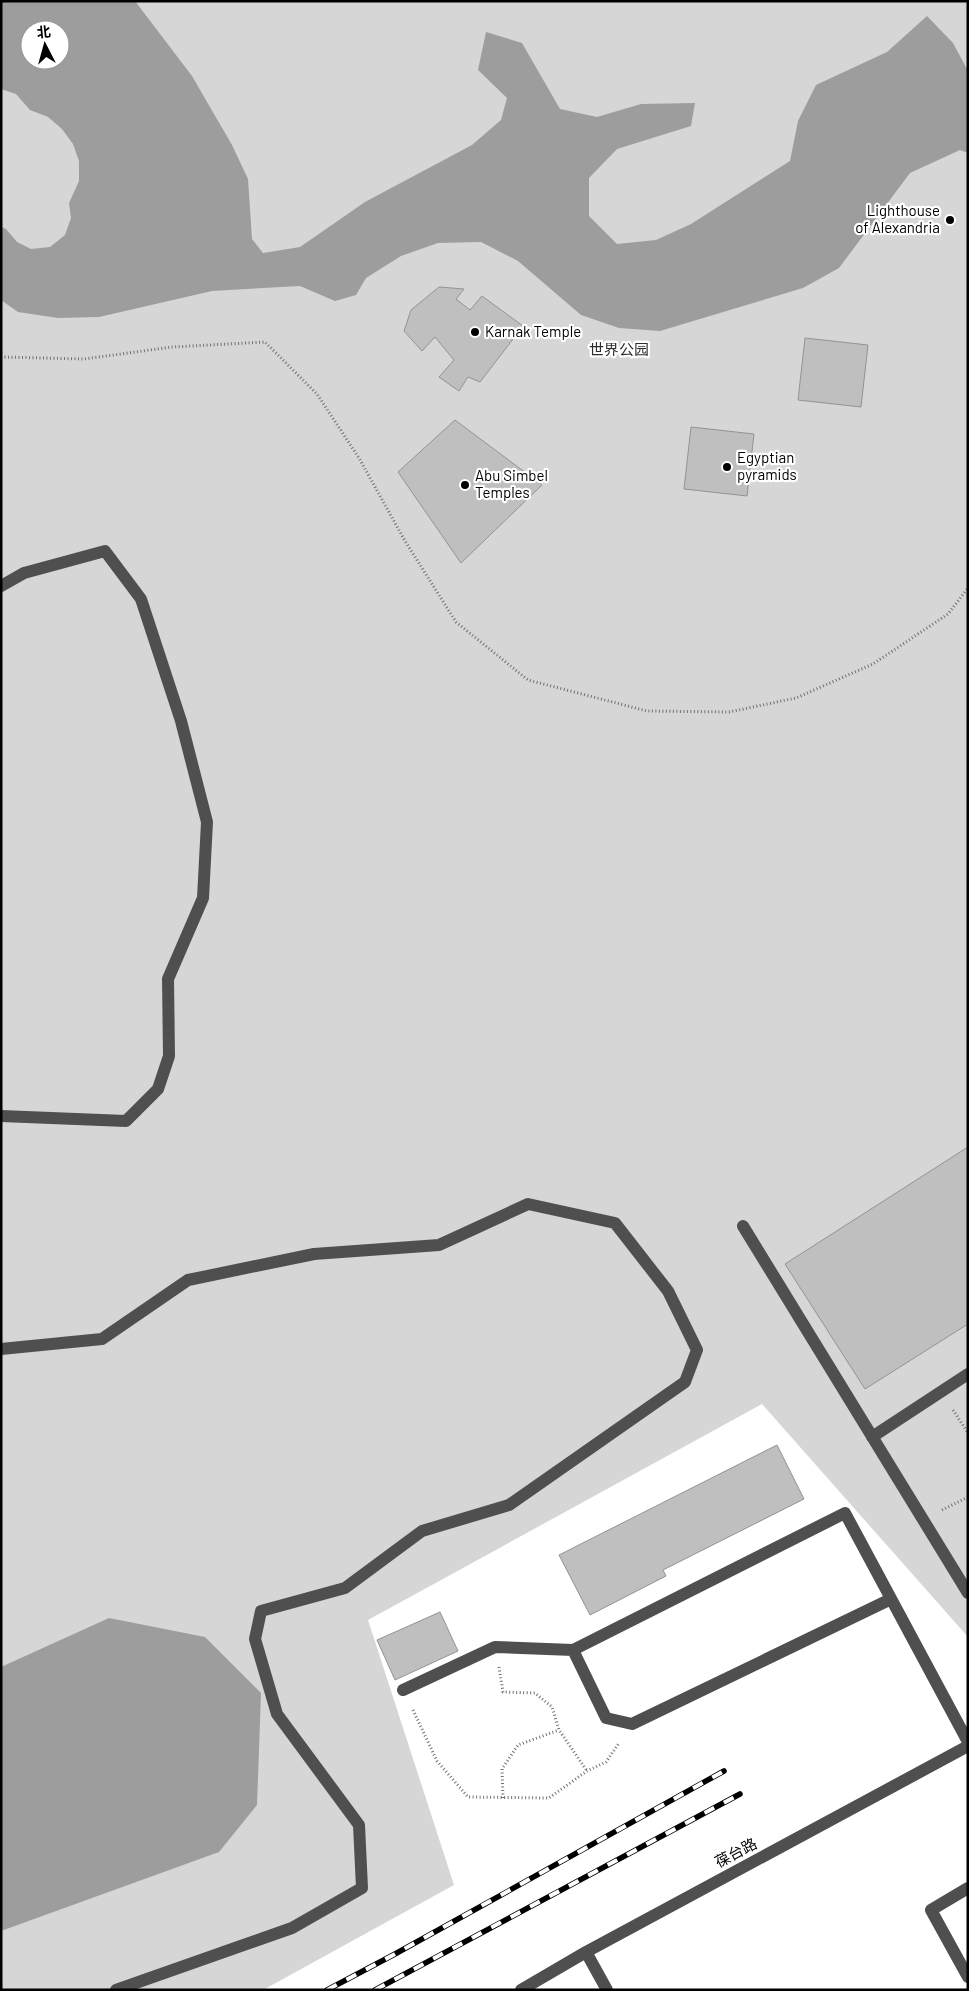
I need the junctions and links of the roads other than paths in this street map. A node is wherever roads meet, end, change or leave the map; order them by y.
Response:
1 (1, 586) edge
2 (1, 1116) edge
3 (743, 1226) dead end
4 (1, 1349) edge
5 (968, 1374) edge
6 (872, 1437) junction
7 (968, 1593) edge
8 (891, 1598) junction
9 (573, 1650) junction
10 (403, 1690) road end
11 (968, 1742) edge
12 (968, 1746) edge
13 (968, 1888) edge
14 (586, 1952) junction
15 (968, 1977) edge
16 (116, 1990) edge
17 (521, 1990) edge
18 (607, 1990) edge

1 - 2 street
3 - 6 street
4 - 16 street
5 - 6 street
6 - 7 street
8 - 9 street
8 - 9 street
8 - 11 street
9 - 10 street
12 - 14 street, 葆台路
13 - 15 street
14 - 17 street, 葆台路
14 - 18 street

